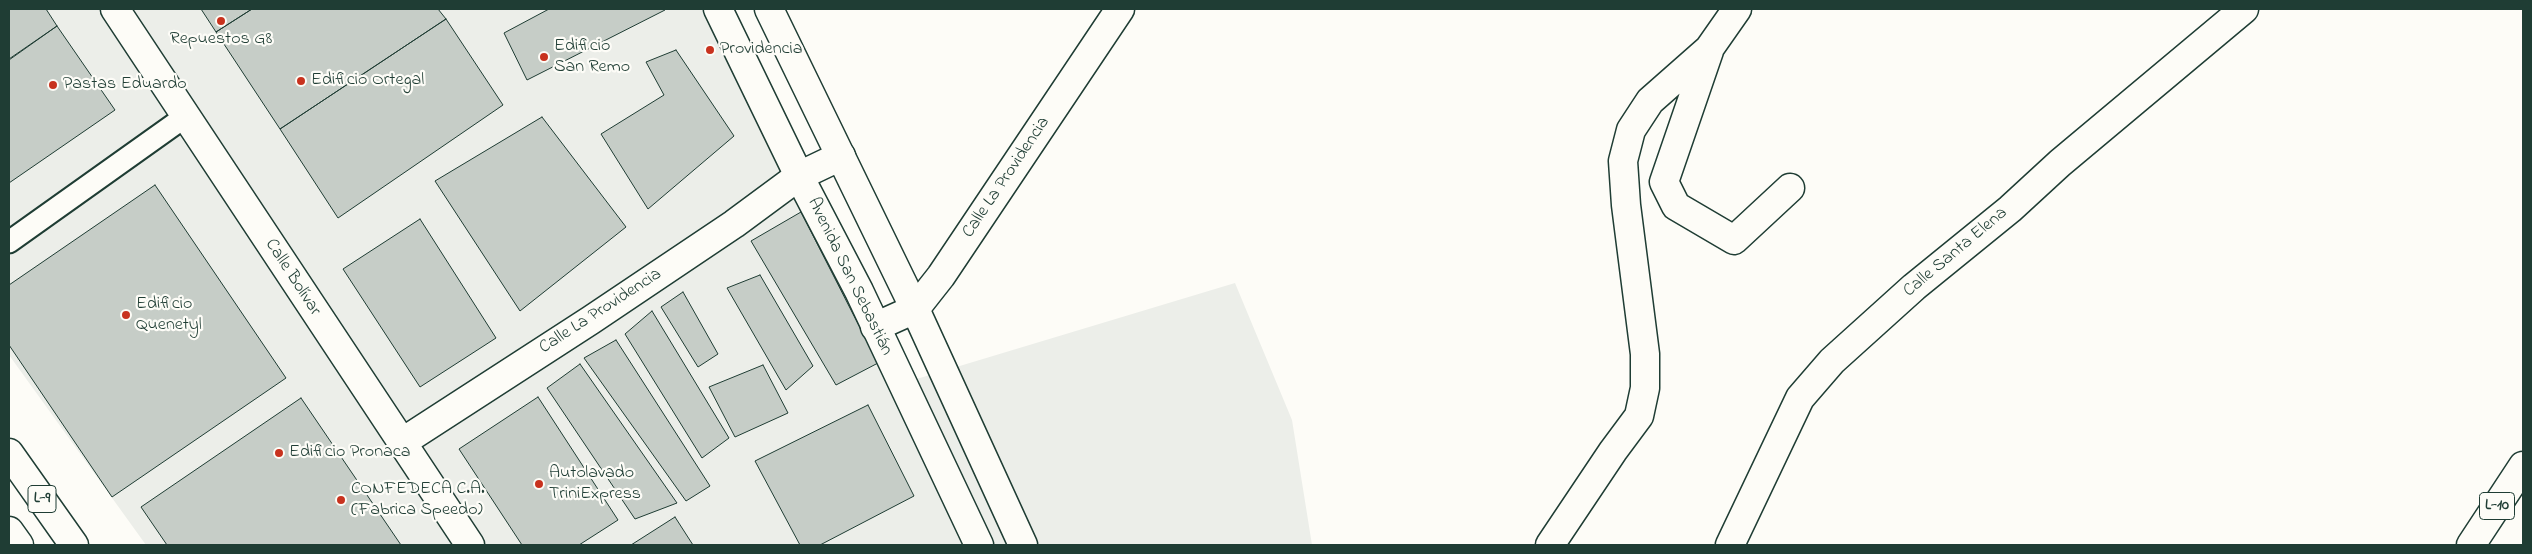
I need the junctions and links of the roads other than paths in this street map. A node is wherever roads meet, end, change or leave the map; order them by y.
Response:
1 (115, 9) edge
2 (718, 9) edge
3 (769, 9) edge
4 (1120, 9) edge
5 (1737, 9) edge
6 (2244, 9) edge
7 (1709, 49) junction
8 (186, 116) junction
9 (841, 156) junction
10 (799, 176) junction
11 (1790, 188) dead end
12 (9, 242) edge
13 (915, 309) junction
14 (875, 327) junction
15 (401, 443) junction
16 (9, 453) edge
17 (2523, 466) edge
18 (9, 531) edge
19 (19, 545) edge
20 (74, 545) edge
21 (470, 545) edge
22 (979, 545) edge
23 (1023, 545) edge
24 (1550, 545) edge
25 (1730, 545) edge
26 (2471, 545) edge

1 - 8 main road, Calle Bolívar
2 - 10 main road, Avenida San Sebastián
3 - 9 main road
4 - 13 main road, Calle La Providencia
5 - 7 main road
6 - 25 main road, Calle Santa Elena
7 - 11 main road
7 - 24 main road
8 - 12 lane
8 - 15 main road, Calle Bolívar
9 - 10 main road, Calle La Providencia
9 - 13 main road
10 - 14 main road, Avenida San Sebastián
10 - 15 main road, Calle La Providencia
13 - 14 main road, Calle La Providencia
13 - 23 main road
14 - 22 main road, Avenida San Sebastián
15 - 21 main road, Calle Bolívar
16 - 20 main road, L-9
17 - 26 main road, L-10
18 - 19 main road

